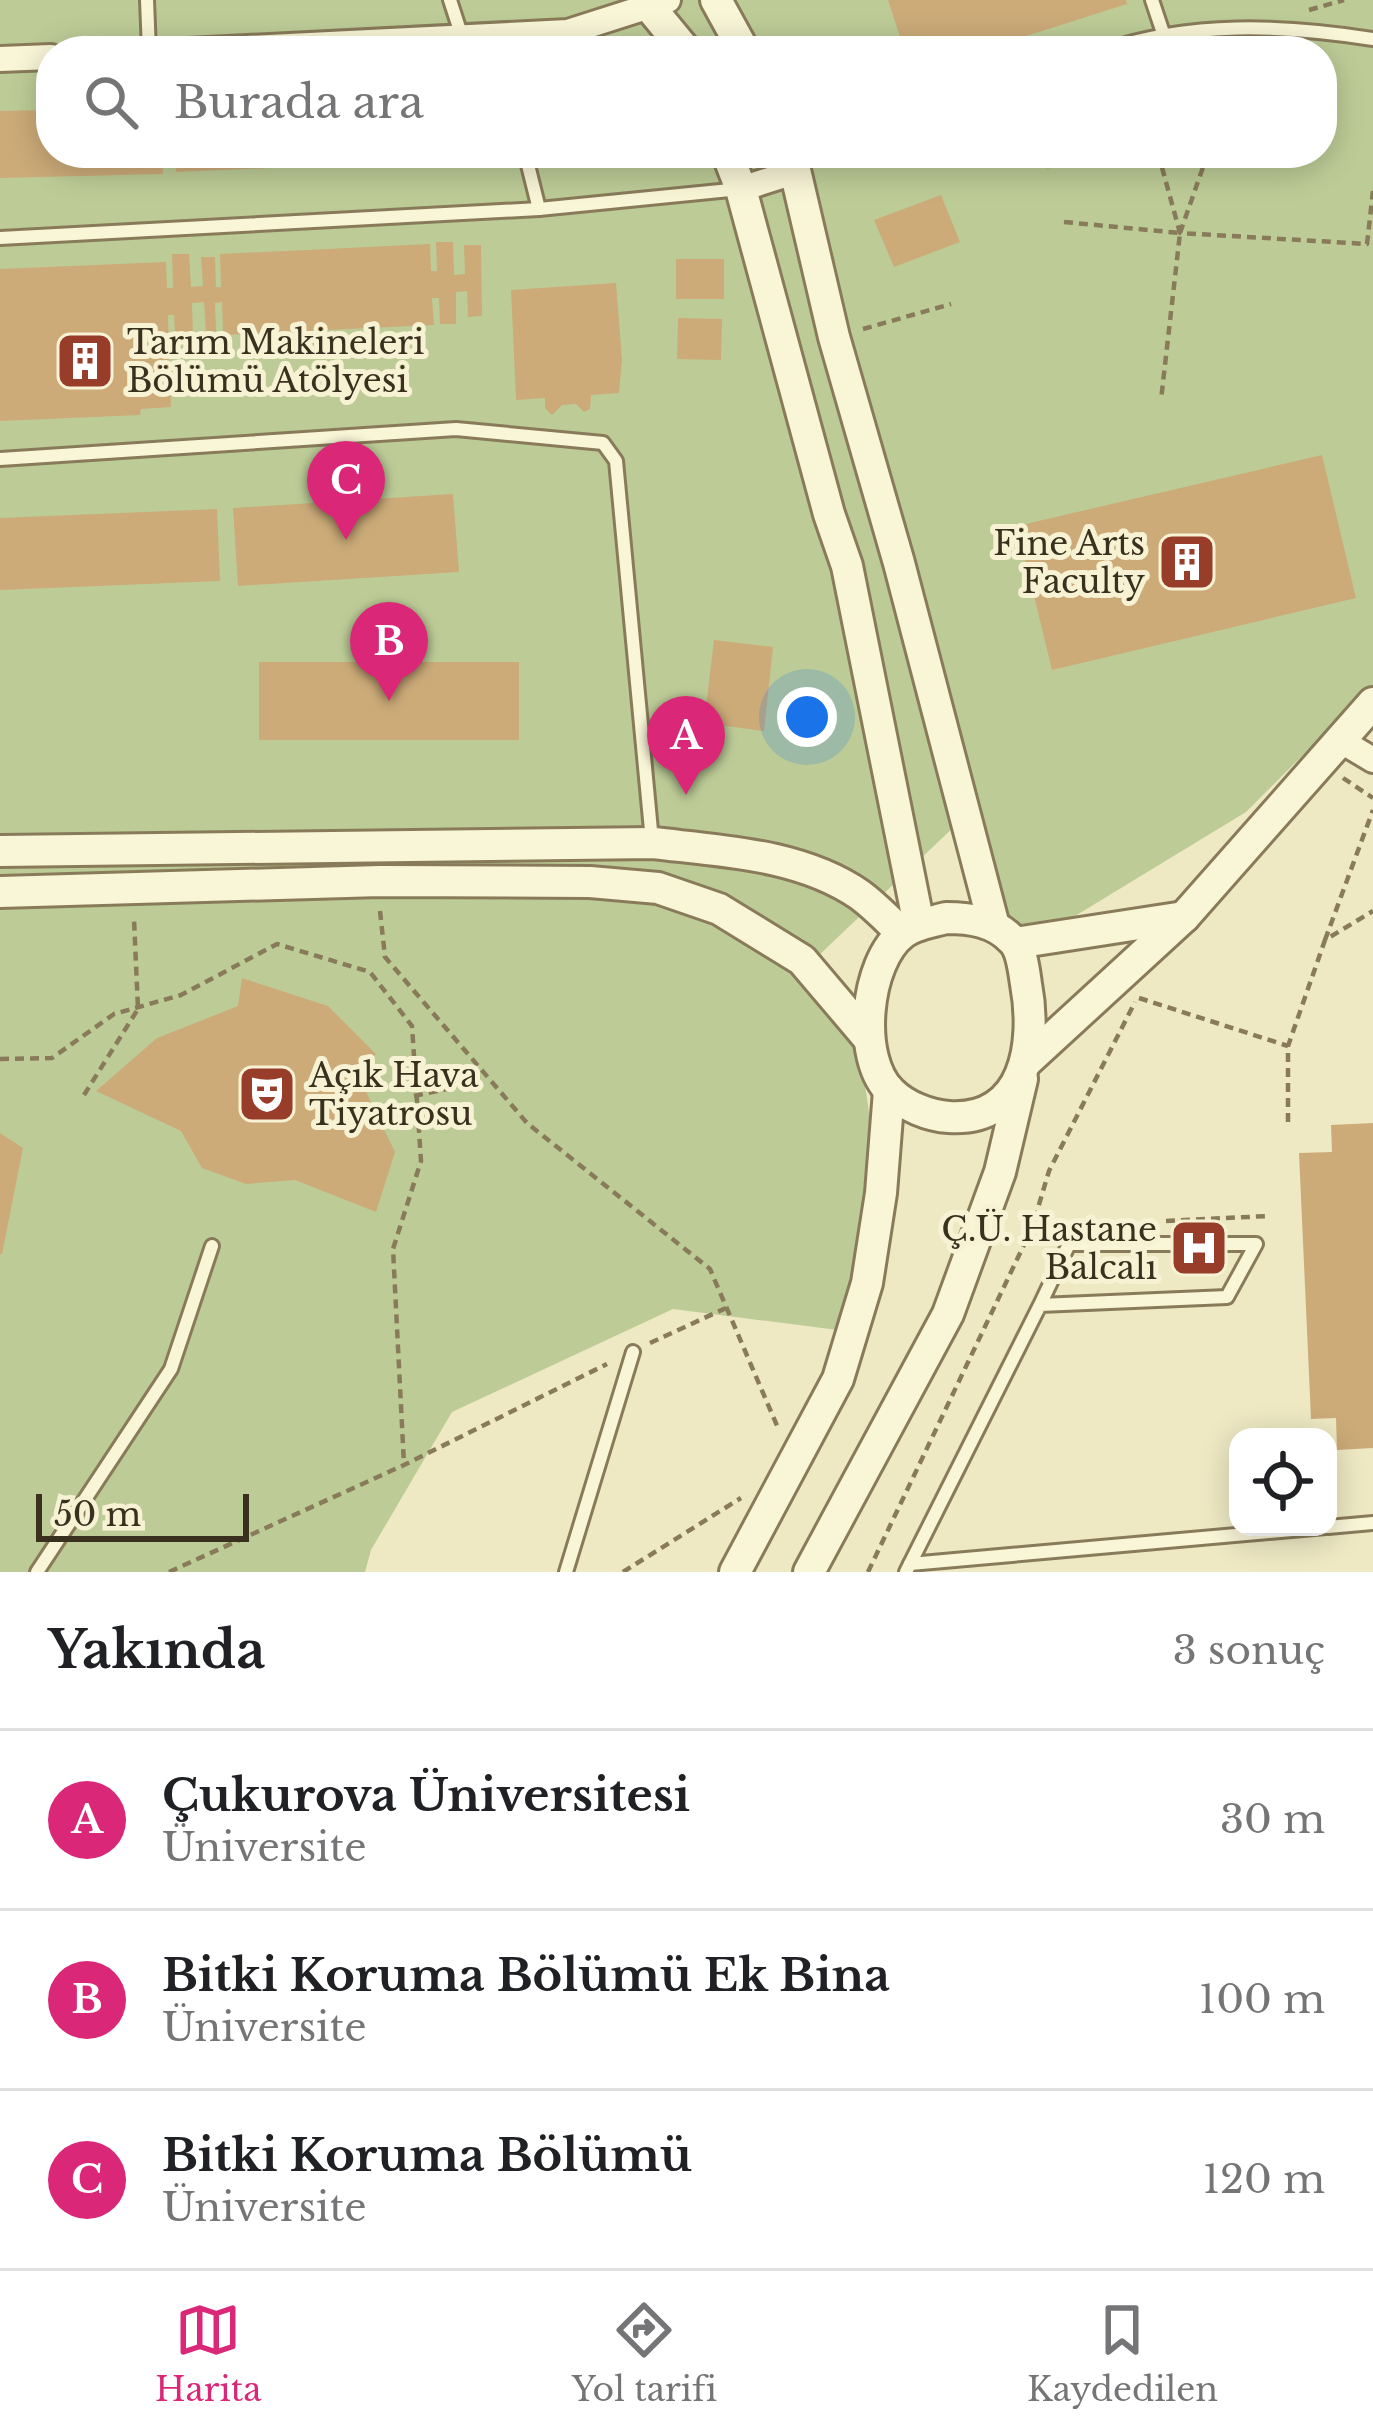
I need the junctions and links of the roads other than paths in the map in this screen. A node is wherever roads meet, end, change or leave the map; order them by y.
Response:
1 (147, 0) edge
2 (450, 0) edge
3 (716, 0) edge
4 (1152, 0) edge
5 (654, 3) edge
6 (1163, 33) junction
7 (148, 36) edge
8 (461, 36) edge
9 (545, 36) edge
10 (676, 36) edge
11 (736, 36) edge
12 (1153, 36) edge
13 (1373, 40) edge
14 (36, 58) edge
15 (0, 59) edge
16 (529, 168) edge
17 (733, 168) edge
18 (781, 168) edge
19 (800, 168) edge
20 (741, 189) junction
21 (539, 209) junction
22 (0, 238) edge
23 (0, 459) edge
24 (1373, 703) edge
25 (1338, 739) junction
26 (1373, 760) edge
27 (652, 843) junction
28 (0, 851) edge
29 (0, 892) edge
30 (1184, 917) junction
31 (911, 929) junction
32 (1005, 934) junction
33 (869, 1039) junction
34 (1024, 1069) junction
35 (889, 1091) junction
36 (212, 1246) dead end
37 (1040, 1305) junction
38 (632, 1352) road end
39 (1373, 1523) edge
40 (1337, 1526) edge
41 (1235, 1536) edge
42 (908, 1568) edge
43 (38, 1572) edge
44 (566, 1572) edge
45 (734, 1572) edge
46 (809, 1572) edge

1 - 7 lane
2 - 8 lane
3 - 11 street
4 - 6 lane
5 - 9 street
5 - 10 street
6 - 12 lane
6 - 13 lane
14 - 15 street
16 - 21 lane
17 - 20 street
18 - 20 street
19 - 32 street
20 - 21 lane
20 - 31 street
21 - 22 lane
23 - 27 lane
24 - 25 street
25 - 26 street
25 - 30 street
27 - 28 street
27 - 31 street
29 - 33 street
30 - 32 street
30 - 34 street
31 - 32 street
31 - 33 street
32 - 34 street
33 - 35 street
34 - 35 street
34 - 46 street
35 - 45 street
36 - 43 lane
37 - 37 lane
37 - 42 lane
38 - 44 lane
39 - 40 lane
41 - 42 lane

